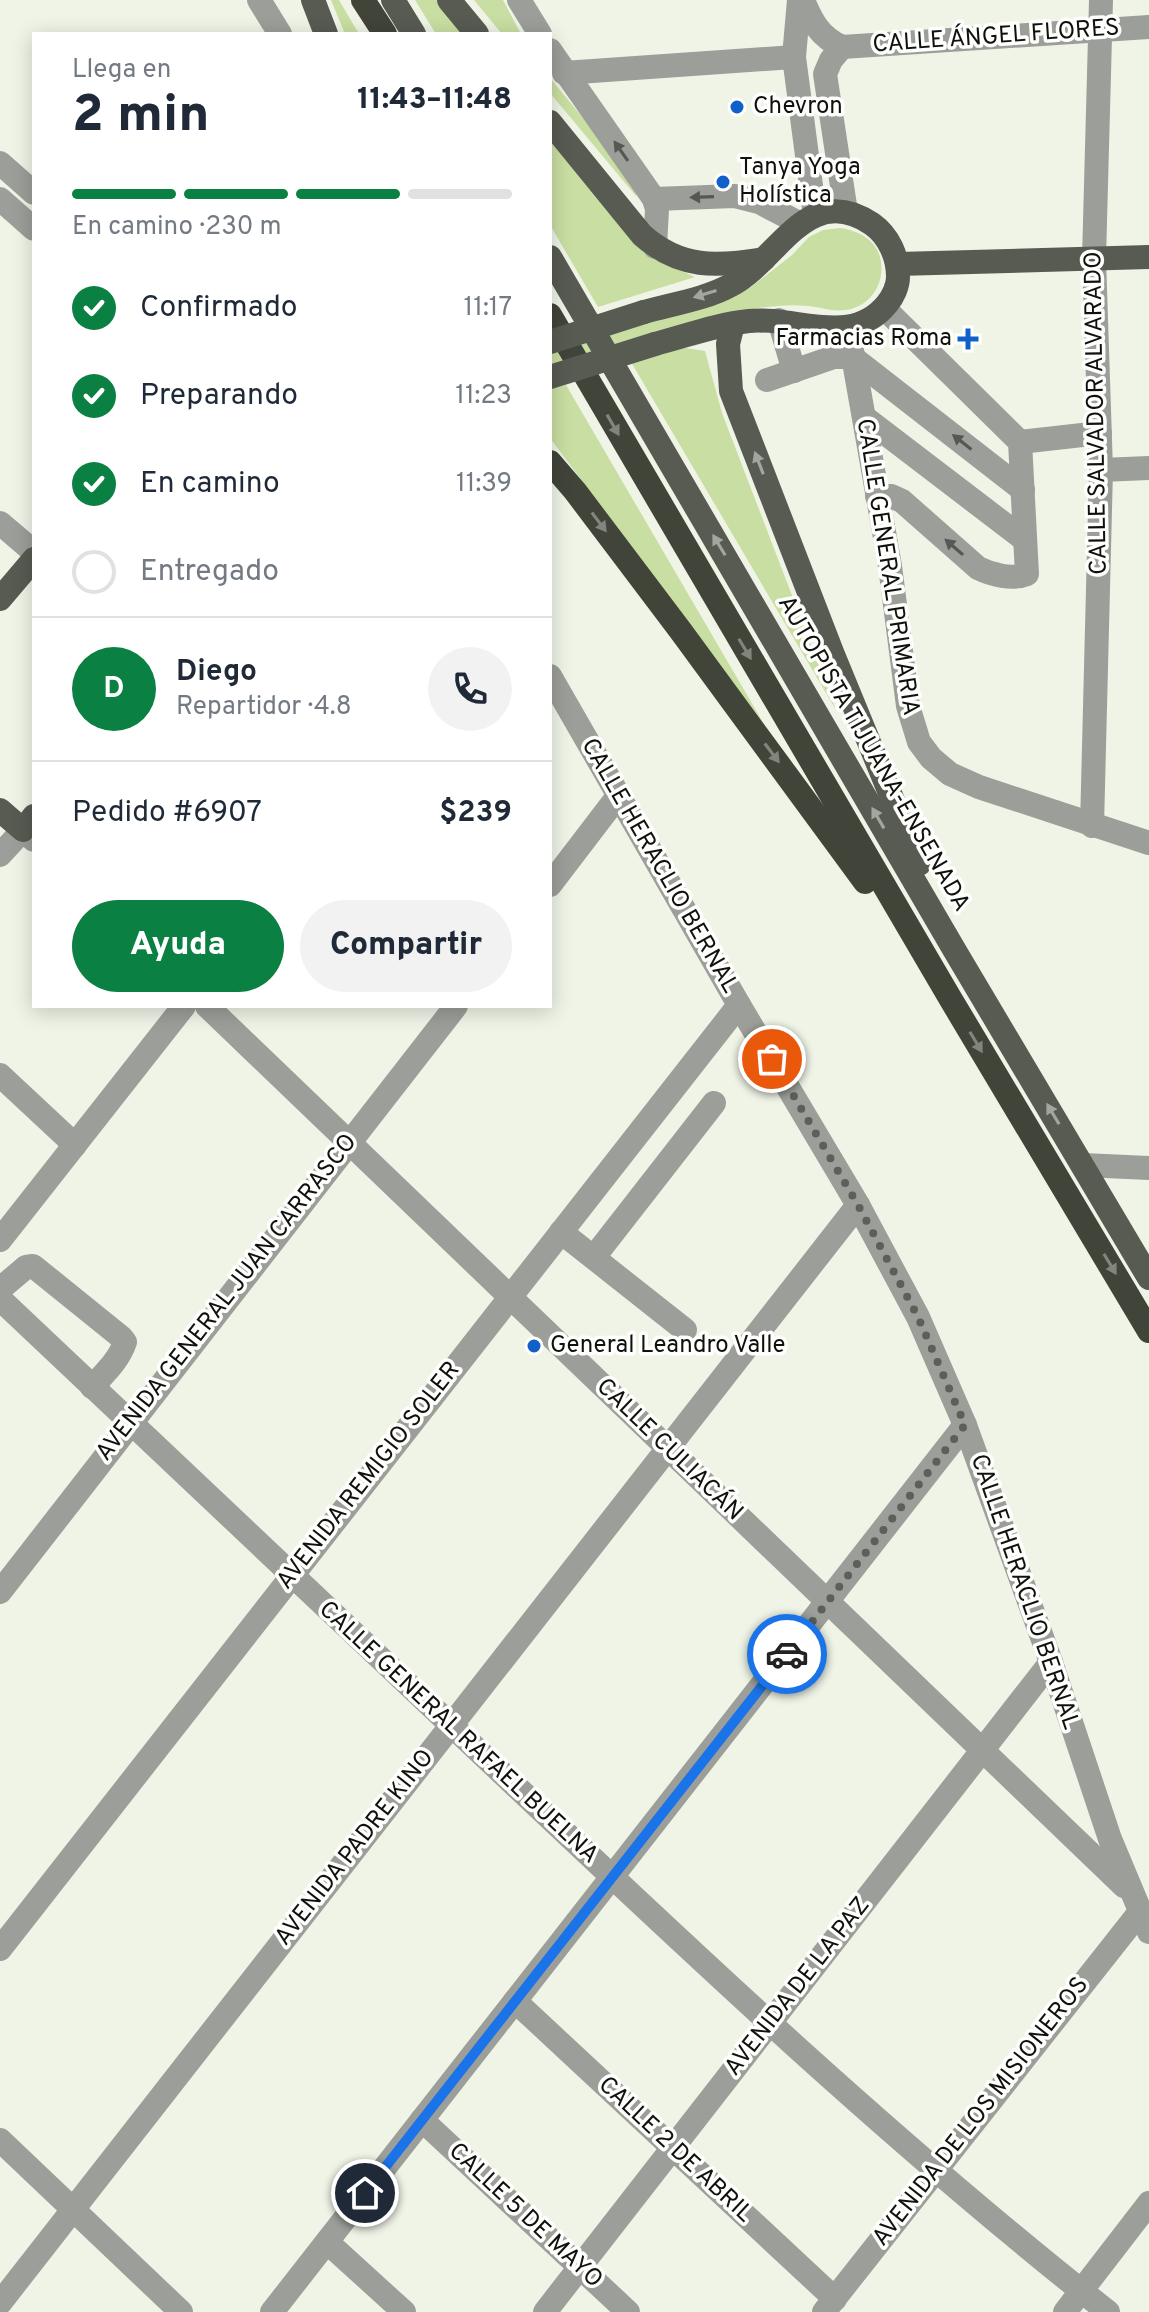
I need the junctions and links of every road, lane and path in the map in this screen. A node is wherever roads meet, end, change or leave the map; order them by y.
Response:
1 (259, 0) edge
2 (313, 0) edge
3 (363, 0) edge
4 (393, 0) edge
5 (449, 0) edge
6 (519, 0) edge
7 (801, 0) edge
8 (1101, 0) edge
9 (1149, 27) edge
10 (279, 32) edge
11 (325, 32) edge
12 (384, 32) edge
13 (413, 32) edge
14 (475, 32) edge
15 (539, 32) edge
16 (1101, 32) junction
17 (842, 47) junction
18 (552, 53) edge
19 (794, 57) junction
20 (564, 73) junction
21 (552, 124) edge
22 (0, 163) edge
23 (32, 191) edge
24 (0, 199) edge
25 (654, 199) junction
26 (846, 212) junction
27 (807, 220) junction
28 (32, 227) edge
29 (655, 247) junction
30 (1149, 257) edge
31 (764, 259) junction
32 (1094, 259) junction
33 (552, 260) edge
34 (898, 264) junction
35 (884, 308) junction
36 (552, 318) edge
37 (779, 320) junction
38 (733, 324) junction
39 (848, 328) junction
40 (552, 341) edge
41 (852, 357) junction
42 (794, 371) junction
43 (552, 376) edge
44 (767, 380) dead end
45 (864, 417) junction
46 (1100, 433) junction
47 (1020, 442) junction
48 (552, 464) edge
49 (1149, 468) edge
50 (1101, 470) junction
51 (1023, 490) junction
52 (877, 496) junction
53 (0, 523) edge
54 (1025, 540) junction
55 (32, 550) edge
56 (32, 561) edge
57 (0, 599) edge
58 (552, 680) edge
59 (618, 796) junction
60 (0, 810) edge
61 (1092, 826) junction
62 (30, 829) edge
63 (1149, 843) edge
64 (0, 855) edge
65 (552, 882) edge
66 (955, 951) junction
67 (950, 998) junction
68 (739, 1005) junction
69 (182, 1008) edge
70 (209, 1008) edge
71 (454, 1008) edge
72 (0, 1075) edge
73 (714, 1103) dead end
74 (348, 1142) junction
75 (75, 1145) junction
76 (1083, 1165) junction
77 (1149, 1168) edge
78 (858, 1205) junction
79 (561, 1232) junction
80 (0, 1240) edge
81 (594, 1257) junction
82 (1149, 1278) edge
83 (0, 1289) edge
84 (510, 1296) junction
85 (0, 1299) edge
86 (685, 1330) dead end
87 (1149, 1331) edge
88 (92, 1387) junction
89 (130, 1422) junction
90 (965, 1425) junction
91 (667, 1448) junction
92 (291, 1575) junction
93 (0, 1592) edge
94 (828, 1602) junction
95 (1051, 1662) junction
96 (450, 1724) junction
97 (982, 1750) junction
98 (612, 1879) junction
99 (1140, 1913) edge
100 (0, 1949) edge
101 (515, 2001) junction
102 (769, 2024) junction
103 (422, 2120) junction
104 (0, 2140) edge
105 (672, 2148) junction
106 (936, 2170) junction
107 (1149, 2203) edge
108 (73, 2210) junction
109 (327, 2242) junction
110 (580, 2268) junction
111 (1081, 2291) junction
112 (0, 2303) edge
113 (829, 2306) edge
114 (181, 2312) edge
115 (272, 2312) edge
116 (404, 2312) edge
117 (545, 2312) edge
118 (628, 2312) edge
119 (1065, 2312) edge
120 (1108, 2312) edge

1 - 10 street
2 - 11 main road
3 - 12 highway
4 - 13 main road
5 - 14 main road
6 - 15 street
7 - 17 street
7 - 19 street
8 - 16 street, CALLE SALVADOR ALVARADO
9 - 16 street, CALLE ÁNGEL FLORES
16 - 17 street, CALLE ÁNGEL FLORES
16 - 32 street, CALLE SALVADOR ALVARADO
17 - 26 street
18 - 20 street
19 - 20 street
19 - 27 street
25 -> 20 street
21 - 29 main road
22 - 23 street
24 - 28 street
27 -> 25 street
25 - 29 street
26 - 27 main road
26 - 34 main road
27 - 31 main road
29 - 31 main road
30 - 32 main road
31 -> 40 main road, bridge
32 - 34 main road
32 - 46 street, CALLE SALVADOR ALVARADO
66 -> 33 main road, AUTOPISTA TIJUANA-ENSENADA
34 - 35 main road
35 - 39 main road
35 - 47 street
36 -> 67 highway
37 - 38 main road
37 - 39 main road
37 - 42 street
38 - 43 main road, bridge
66 -> 38 main road
39 - 41 street, CALLE GENERAL PRIMARIA
41 - 42 street
41 - 45 street, CALLE GENERAL PRIMARIA
51 -> 41 street
42 - 44 street
45 - 52 street, CALLE GENERAL PRIMARIA
45 - 54 street
46 - 47 street
46 - 50 street, CALLE SALVADOR ALVARADO
47 - 51 street
48 -> 67 highway
49 - 50 street
50 - 61 street, CALLE SALVADOR ALVARADO
51 - 54 street
54 -> 52 street
52 - 61 street, CALLE GENERAL PRIMARIA
53 - 55 street
56 - 57 main road
58 - 59 street, CALLE HERACLIO BERNAL
59 - 65 street
59 - 68 street, CALLE HERACLIO BERNAL
60 - 62 main road
61 - 63 street, CALLE GENERAL PRIMARIA
62 - 64 street
76 -> 66 main road, AUTOPISTA TIJUANA-ENSENADA
67 -> 87 highway
68 - 78 street, CALLE HERACLIO BERNAL
68 - 79 street, AVENIDA REMIGIO SOLER
69 - 75 street
70 - 74 street, CALLE CULIACÁN
71 - 74 street, AVENIDA GENERAL JUAN CARRASCO
72 - 75 street
73 - 81 street
74 - 84 street, CALLE CULIACÁN
74 - 89 street, AVENIDA GENERAL JUAN CARRASCO
75 - 80 street
76 - 77 street
76 - 82 main road, AUTOPISTA TIJUANA-ENSENADA
78 - 90 street, CALLE HERACLIO BERNAL
78 - 91 street, AVENIDA PADRE KINO
79 - 81 street
79 - 84 street, AVENIDA REMIGIO SOLER
81 - 86 street
83 - 88 street
84 - 91 street, CALLE CULIACÁN
84 - 92 street, AVENIDA REMIGIO SOLER
85 - 88 street, CALLE GENERAL RAFAEL BUELNA
88 - 89 street, CALLE GENERAL RAFAEL BUELNA
89 - 92 street, CALLE GENERAL RAFAEL BUELNA
89 - 93 street, AVENIDA GENERAL JUAN CARRASCO
90 - 94 street
90 - 95 street, CALLE HERACLIO BERNAL
91 - 94 street, CALLE CULIACÁN
91 - 96 street, AVENIDA PADRE KINO
92 - 96 street, CALLE GENERAL RAFAEL BUELNA
92 - 100 street, AVENIDA REMIGIO SOLER
94 - 97 street, CALLE CULIACÁN
94 - 98 street
95 - 97 street, AVENIDA DE LA PAZ
95 - 99 street, CALLE HERACLIO BERNAL
96 - 98 street, CALLE GENERAL RAFAEL BUELNA
96 - 108 street, AVENIDA PADRE KINO
97 - 99 street, CALLE CULIACÁN
97 - 102 street, AVENIDA DE LA PAZ
98 - 101 street
98 - 102 street, CALLE GENERAL RAFAEL BUELNA
99 - 106 street, AVENIDA DE LOS MISIONEROS
101 - 103 street
101 - 105 street, CALLE 2 DE ABRIL
102 - 105 street, AVENIDA DE LA PAZ
102 - 106 street, CALLE GENERAL RAFAEL BUELNA
103 - 109 street
103 - 110 street, CALLE 5 DE MAYO
104 - 108 street
105 - 110 street, AVENIDA DE LA PAZ
105 - 113 street, CALLE 2 DE ABRIL
106 - 111 street, CALLE GENERAL RAFAEL BUELNA
106 - 113 street, AVENIDA DE LOS MISIONEROS
107 - 111 street
108 - 112 street, AVENIDA PADRE KINO
108 - 114 street
109 - 115 street
109 - 116 street
110 - 117 street, AVENIDA DE LA PAZ
110 - 118 street, CALLE 5 DE MAYO
111 - 119 street
111 - 120 street, CALLE GENERAL RAFAEL BUELNA

